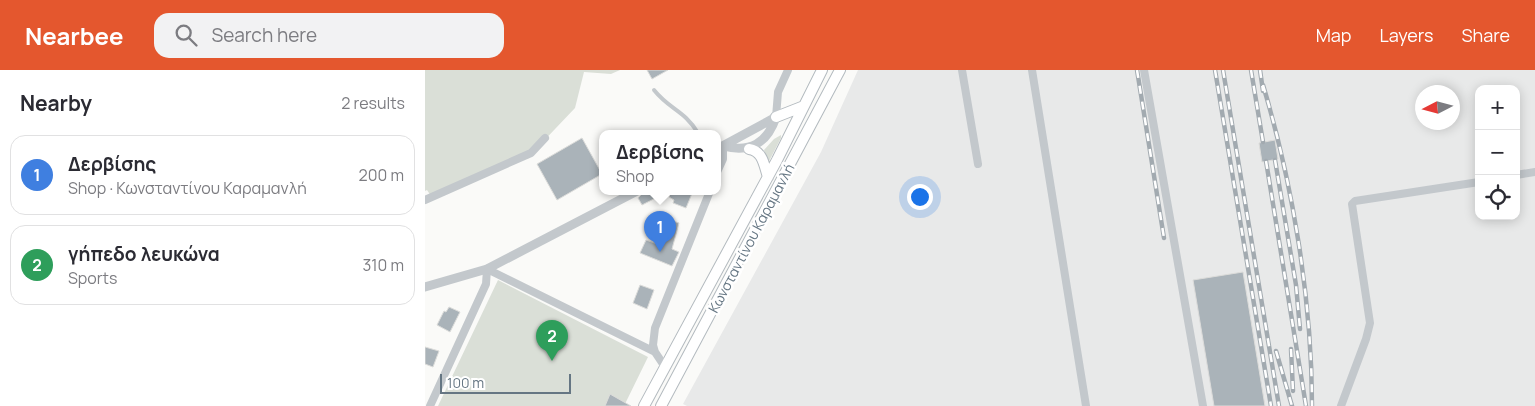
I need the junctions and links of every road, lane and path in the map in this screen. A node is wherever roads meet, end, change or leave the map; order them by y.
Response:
1 (788, 70) edge
2 (822, 70) edge
3 (840, 70) edge
4 (962, 70) edge
5 (1032, 70) edge
6 (1144, 70) edge
7 (654, 90) dead end
8 (804, 106) junction
9 (776, 117) junction
10 (696, 130) edge
11 (545, 138) dead end
12 (721, 147) edge
13 (721, 148) edge
14 (749, 149) junction
15 (978, 164) dead end
16 (1535, 172) edge
17 (1520, 175) edge
18 (768, 176) junction
19 (1475, 183) edge
20 (629, 195) edge
21 (708, 195) edge
22 (425, 200) edge
23 (487, 269) junction
24 (425, 287) edge
25 (655, 352) junction
26 (665, 367) junction
27 (646, 402) edge
28 (430, 406) edge
29 (662, 406) edge
30 (1086, 406) edge
31 (1203, 406) edge
32 (1341, 406) edge

1 - 9 street
2 - 8 main road, Κωνσταντίνου Καραμανλή
3 - 29 main road, Κωνσταντίνου Καραμανλή
4 - 15 street
5 - 30 street
6 - 31 street
7 - 10 lane
8 - 9 main road
8 - 18 main road, Κωνσταντίνου Καραμανλή
9 - 12 street
9 - 14 street
11 - 22 street
13 - 14 street
14 - 18 main road
16 - 17 street
18 - 26 main road, Κωνσταντίνου Καραμανλή
19 - 32 street
20 - 23 street
21 - 25 street
23 - 24 street
23 - 25 street
23 - 28 street
25 - 26 street
26 - 27 main road, Κωνσταντίνου Καραμανλή
27 - 29 street

